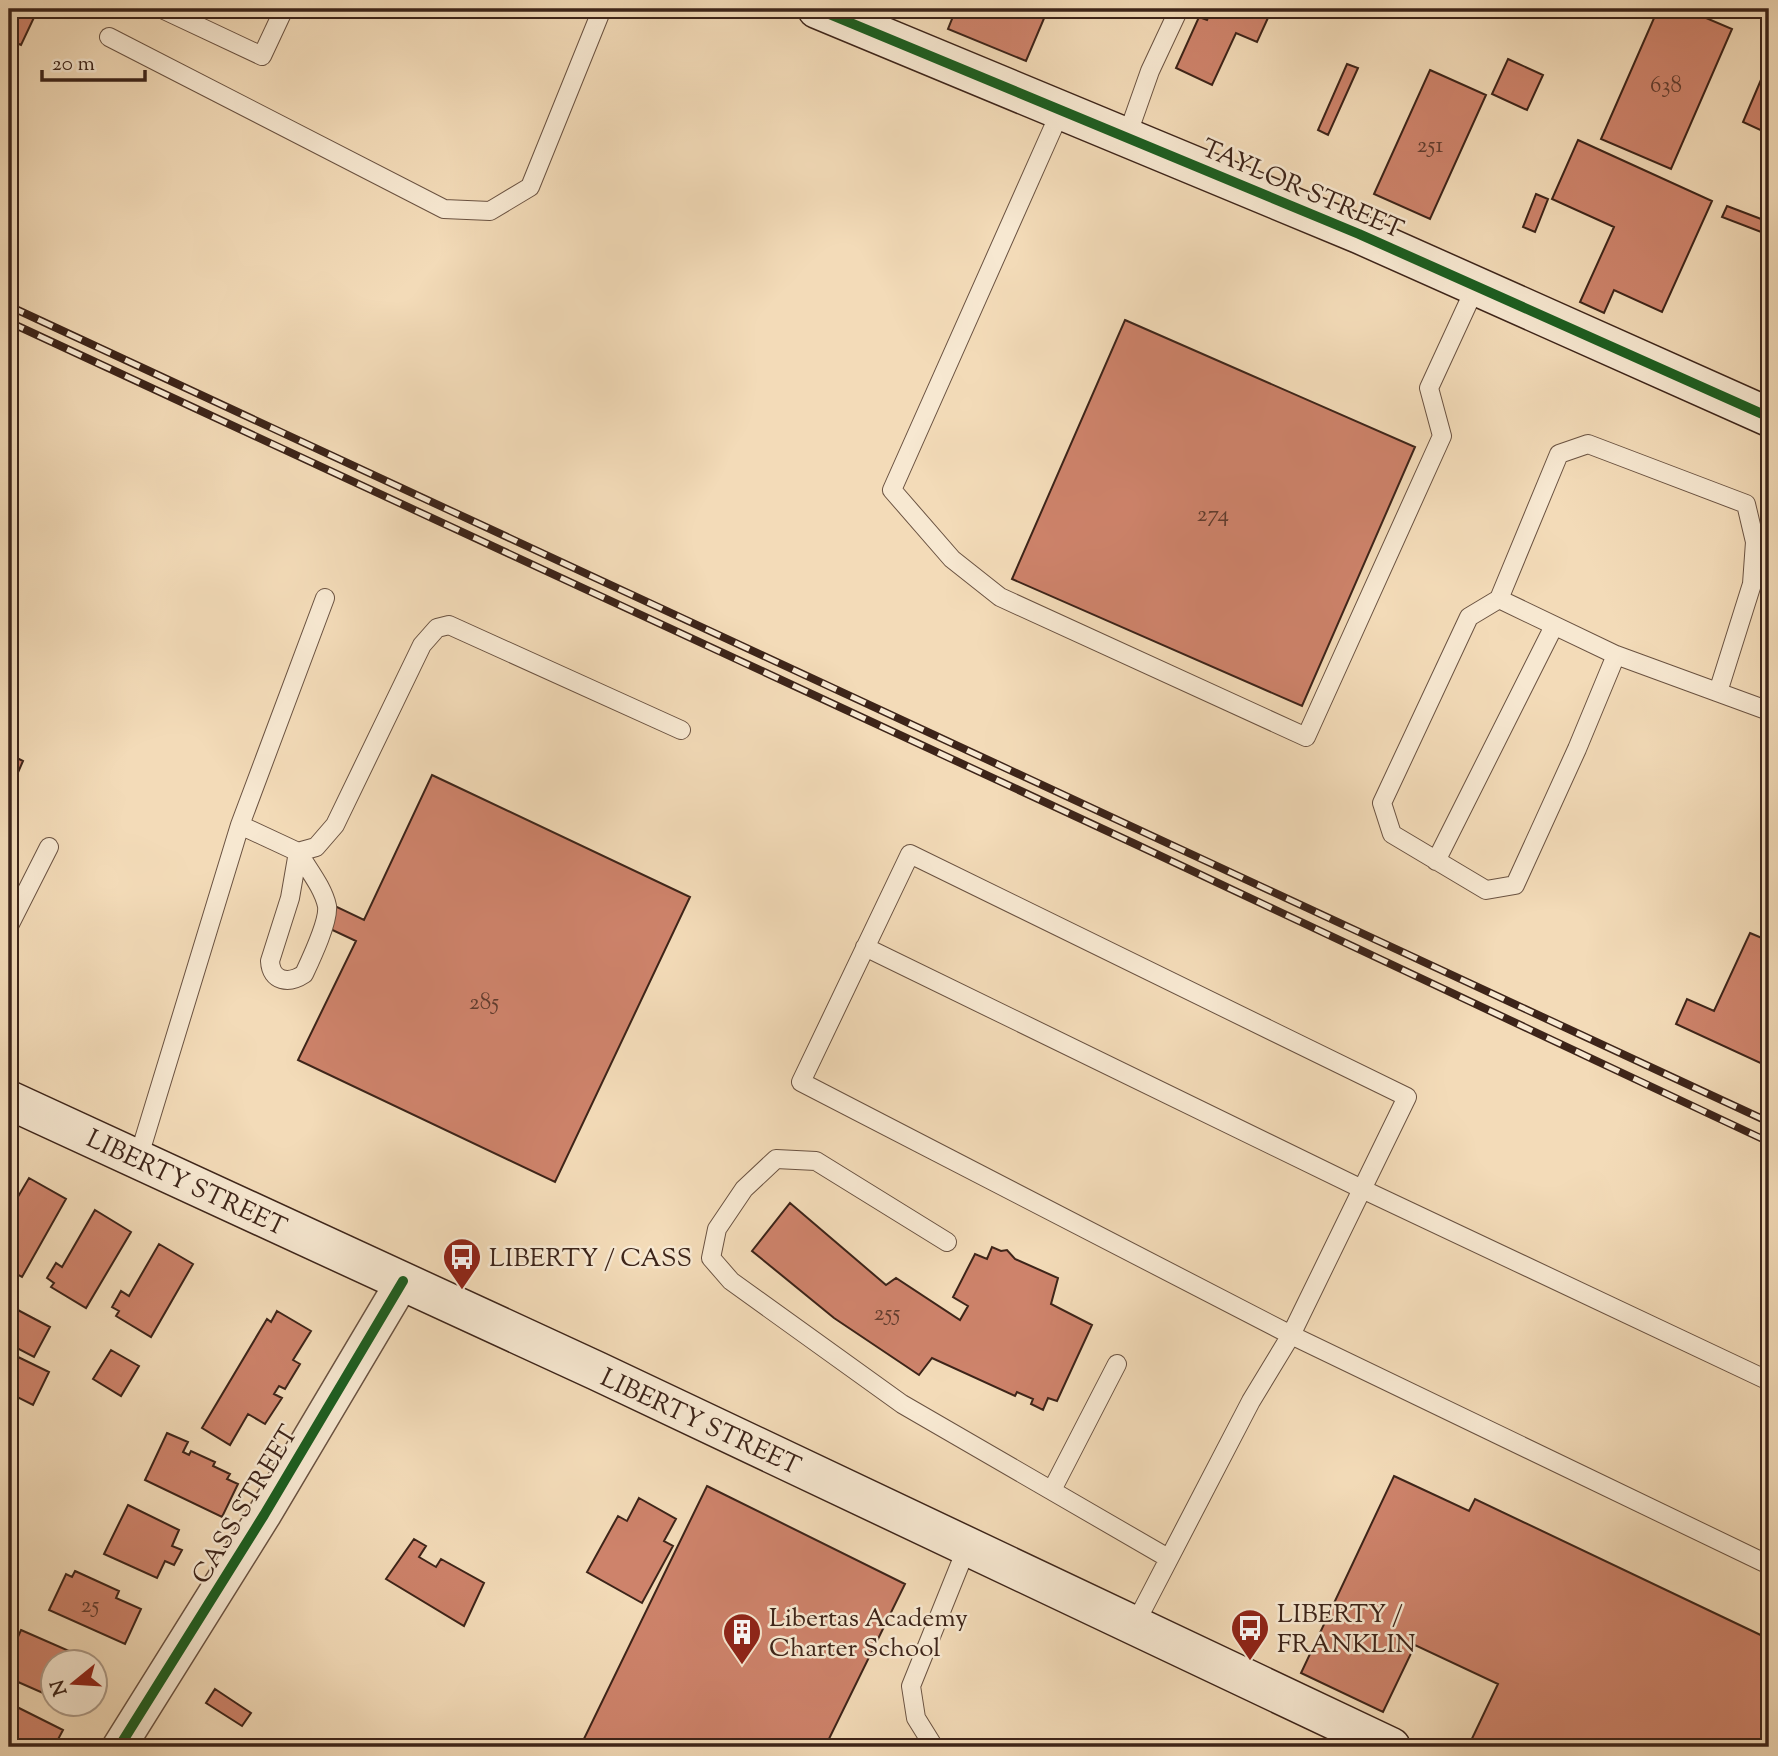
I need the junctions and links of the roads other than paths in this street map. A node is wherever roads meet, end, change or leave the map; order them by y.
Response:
1 (162, 9) edge
2 (284, 9) edge
3 (602, 9) edge
4 (817, 9) edge
5 (1179, 9) edge
6 (109, 37) dead end
7 (1061, 110) junction
8 (1126, 139) junction
9 (1476, 286) junction
10 (1769, 417) edge
11 (325, 598) dead end
12 (1499, 599) junction
13 (1554, 626) junction
14 (1616, 655) junction
15 (1718, 692) junction
16 (1769, 711) edge
17 (681, 730) dead end
18 (240, 825) junction
19 (49, 848) dead end
20 (298, 852) junction
21 (1436, 861) junction
22 (9, 926) edge
23 (865, 947) junction
24 (9, 1100) edge
25 (138, 1159) junction
26 (1362, 1189) junction
27 (947, 1242) dead end
28 (403, 1281) junction
29 (1292, 1335) junction
30 (1118, 1364) dead end
31 (1769, 1381) edge
32 (1052, 1490) junction
33 (967, 1548) junction
34 (1168, 1558) junction
35 (1769, 1565) edge
36 (1133, 1626) junction
37 (119, 1747) edge
38 (934, 1747) edge
39 (1391, 1747) edge

1 - 2 lane
3 - 6 lane
4 - 7 main road, TAYLOR STREET
5 - 8 lane
7 - 8 main road, TAYLOR STREET
7 - 9 lane
8 - 9 main road, TAYLOR STREET
9 - 10 main road, TAYLOR STREET
11 - 18 lane
12 - 13 lane
12 - 15 lane
12 - 21 lane
13 - 14 lane
13 - 21 lane
14 - 15 lane
14 - 21 lane
15 - 16 lane
17 - 20 lane
18 - 20 lane
18 - 25 lane
19 - 22 lane
20 - 20 lane
23 - 26 lane
23 - 26 lane
23 - 29 lane
24 - 25 main road, LIBERTY STREET
25 - 28 main road, LIBERTY STREET
26 - 29 lane
26 - 31 lane
27 - 32 lane
28 - 33 main road, LIBERTY STREET
28 - 37 street, CASS STREET
29 - 34 lane
29 - 35 lane
30 - 32 lane
32 - 34 lane
33 - 36 main road, LIBERTY STREET
33 - 38 lane
34 - 36 lane
36 - 39 main road, LIBERTY STREET

